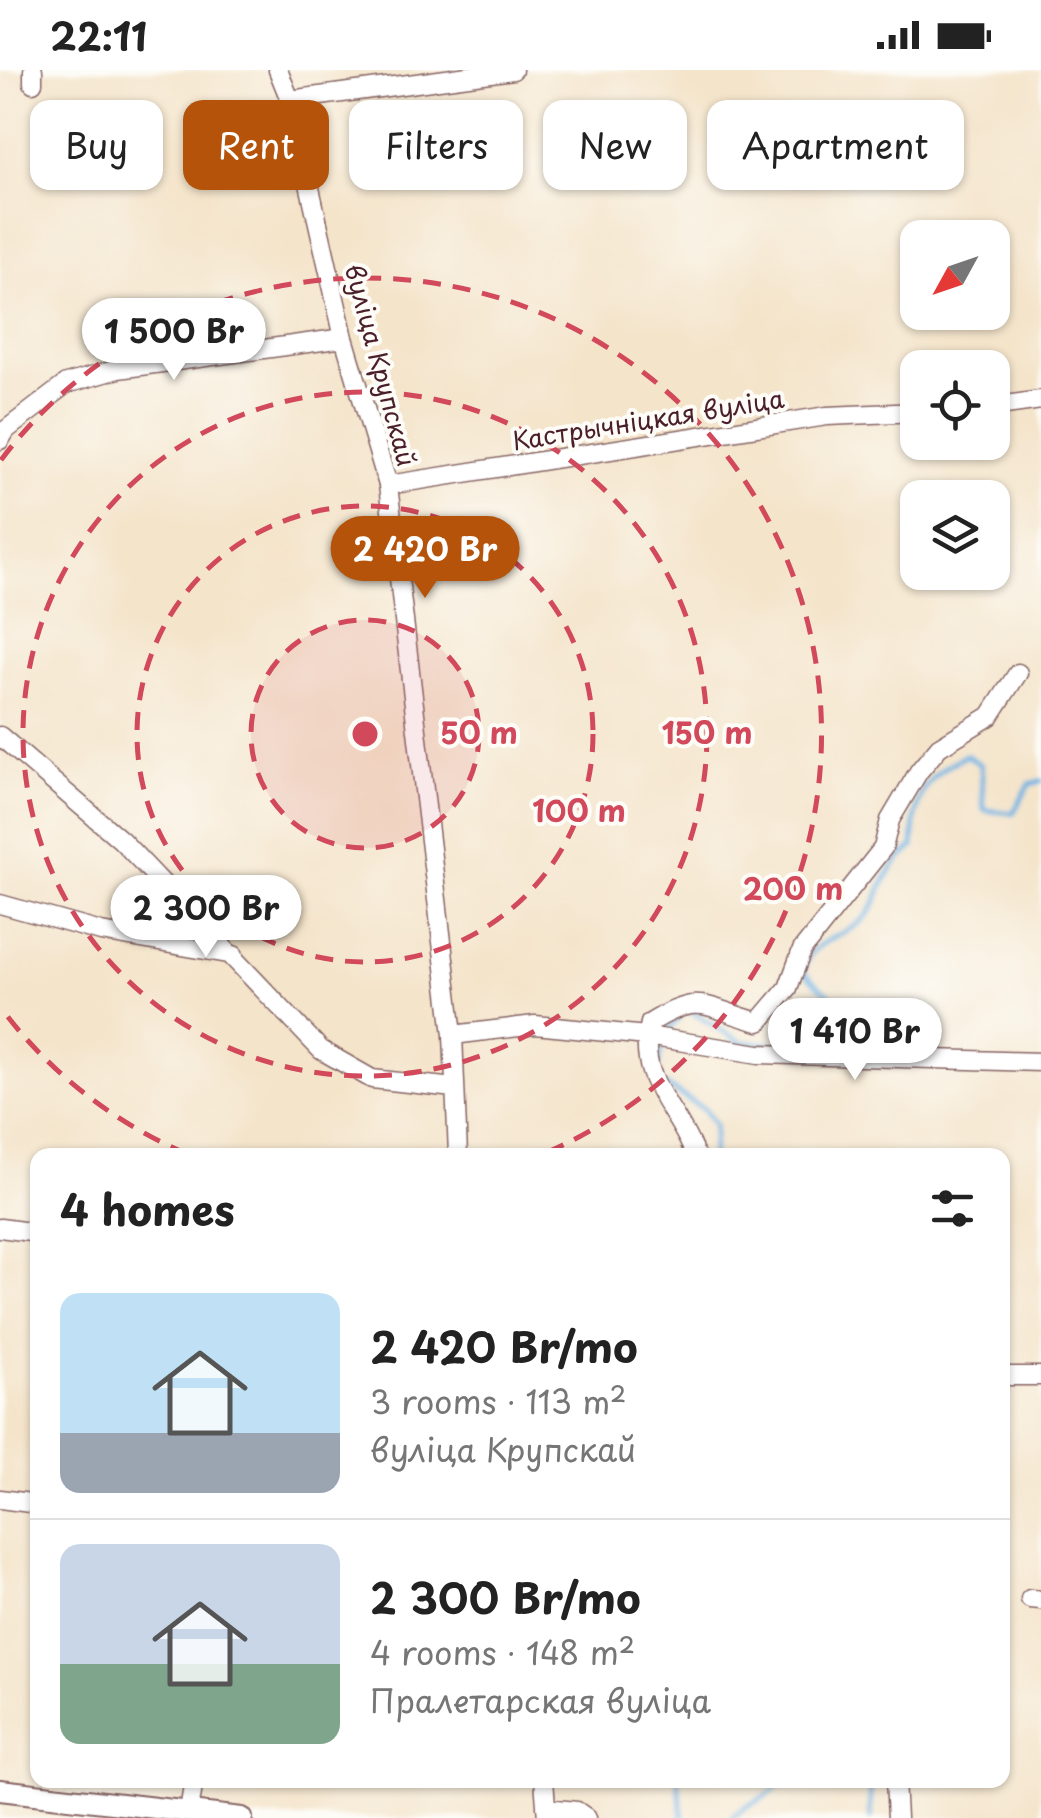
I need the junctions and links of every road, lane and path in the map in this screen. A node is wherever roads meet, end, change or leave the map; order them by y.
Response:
1 (278, 70) edge
2 (513, 70) edge
3 (290, 100) joint
4 (310, 190) edge
5 (344, 338) junction
6 (1041, 400) edge
7 (1010, 404) edge
8 (900, 413) edge
9 (0, 440) edge
10 (388, 485) junction
11 (1018, 673) dead end
12 (0, 736) edge
13 (0, 904) edge
14 (234, 955) junction
15 (453, 1036) junction
16 (658, 1039) junction
17 (1041, 1062) edge
18 (454, 1088) junction
19 (458, 1148) edge
20 (692, 1148) edge
21 (0, 1228) edge
22 (30, 1233) edge
23 (1010, 1376) edge
24 (1041, 1376) edge
25 (0, 1499) edge
26 (30, 1503) edge
27 (193, 1788) edge
28 (545, 1788) edge
29 (895, 1788) edge
30 (0, 1790) edge
31 (190, 1811) junction
32 (547, 1813) edge
33 (242, 1818) edge
34 (587, 1818) edge
35 (897, 1818) edge

1 - 3 street, вуліца Крупскай
2 - 3 street
4 - 5 street, вуліца Крупскай
5 - 9 street
5 - 10 street, вуліца Крупскай
6 - 7 street
8 - 10 street, Кастрычніцкая вуліца
10 - 15 street, вуліца Крупскай
11 - 16 street
12 - 14 street
13 - 14 street
14 - 18 street
15 - 16 street
15 - 18 street, вуліца Крупскай
16 - 17 street
16 - 20 street
18 - 19 street, вуліца Крупскай
21 - 22 street
23 - 24 street
25 - 26 street
27 - 31 street
28 - 32 street
29 - 35 street
30 - 31 main road
31 - 33 main road
32 - 34 street

